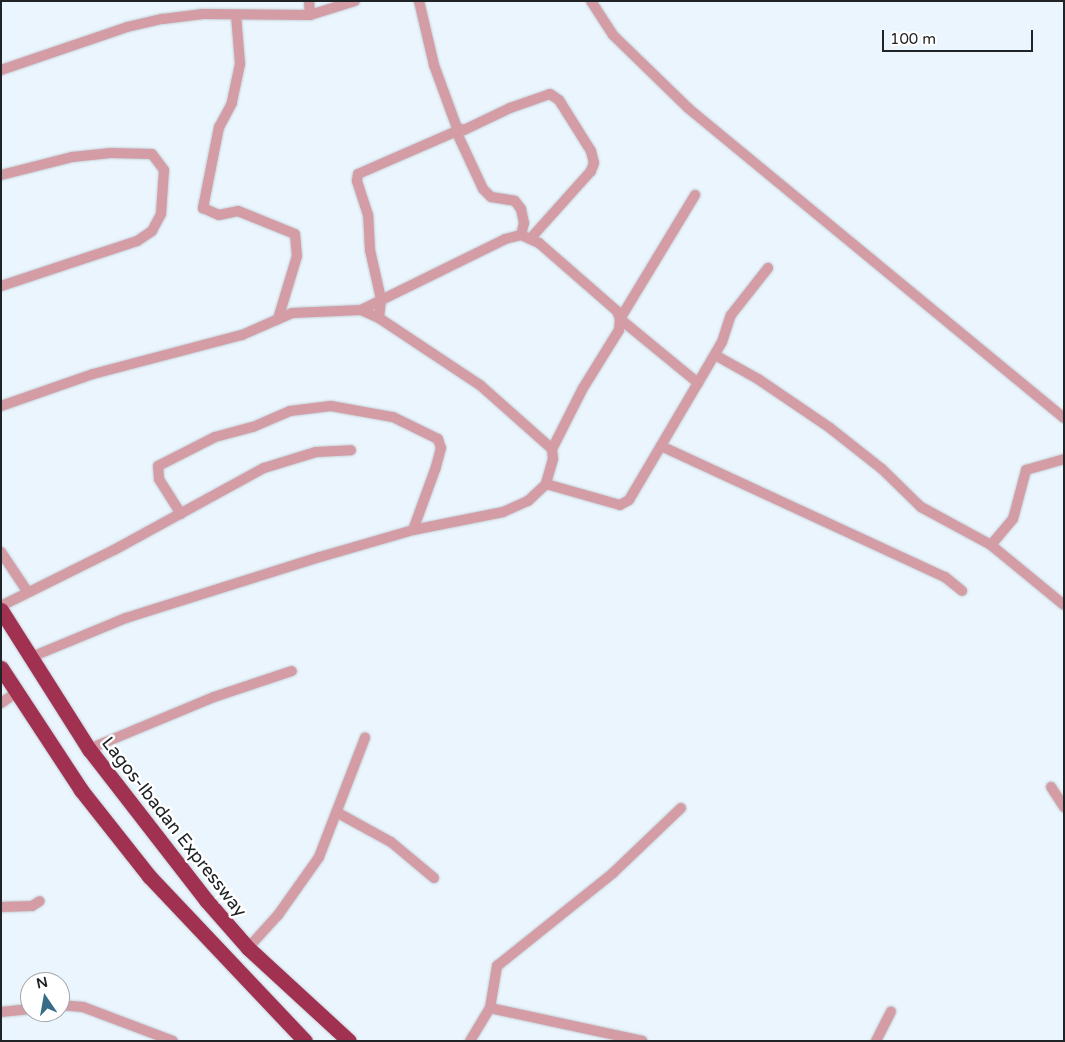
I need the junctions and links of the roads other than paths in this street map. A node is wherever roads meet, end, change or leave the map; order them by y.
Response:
1 (309, 1) edge
2 (355, 1) edge
3 (419, 1) edge
4 (591, 1) edge
5 (236, 15) junction
6 (310, 15) junction
7 (1, 70) edge
8 (458, 130) junction
9 (1, 175) edge
10 (695, 195) dead end
11 (525, 238) junction
12 (768, 268) dead end
13 (1, 286) edge
14 (381, 299) junction
15 (361, 310) junction
16 (378, 318) junction
17 (278, 319) junction
18 (620, 319) junction
19 (715, 354) junction
20 (698, 383) junction
21 (1, 406) edge
22 (1064, 418) edge
23 (661, 446) junction
24 (552, 449) junction
25 (351, 450) dead end
26 (1062, 461) edge
27 (546, 484) junction
28 (181, 514) junction
29 (413, 530) junction
30 (991, 545) junction
31 (1, 552) edge
32 (27, 591) junction
33 (962, 591) dead end
34 (1064, 605) edge
35 (1, 606) edge
36 (1, 610) edge
37 (29, 658) junction
38 (1, 668) edge
39 (292, 670) dead end
40 (16, 693) junction
41 (1, 703) edge
42 (365, 738) dead end
43 (89, 749) junction
44 (1051, 787) dead end
45 (1064, 807) edge
46 (681, 808) dead end
47 (338, 813) junction
48 (434, 878) dead end
49 (40, 901) dead end
50 (1, 907) edge
51 (248, 948) junction
52 (70, 1006) edge
53 (490, 1008) junction
54 (20, 1010) edge
55 (1, 1012) edge
56 (891, 1012) dead end
57 (174, 1041) edge
58 (305, 1041) edge
59 (349, 1041) edge
60 (470, 1041) edge
61 (642, 1041) edge
62 (876, 1041) edge

1 - 6 street
2 - 6 street
3 - 8 street
4 - 22 street
5 - 6 street
5 - 7 street
5 - 17 street
8 - 11 street
8 - 11 street
8 - 14 street
9 - 13 street
10 - 18 street
11 - 14 street
11 - 18 street
12 - 19 street
14 - 15 street
14 - 16 street
15 - 16 street
15 - 17 street
16 - 24 street
17 - 21 street
18 - 20 street
18 - 24 street
19 - 20 street
19 - 30 street
20 - 23 street
23 - 27 street
23 - 33 street
24 - 27 street
25 - 28 street
26 - 30 street
27 - 29 street
28 - 29 street
28 - 32 street
29 - 37 street
30 - 34 street
31 - 32 street
32 - 35 street
36 - 37 highway, Lagos-Ibadan Expressway
37 - 43 highway, Lagos-Ibadan Expressway
38 - 40 highway
39 - 43 street
40 - 41 street
40 - 58 highway
42 - 47 street
43 - 51 highway, Lagos-Ibadan Expressway
44 - 45 street
46 - 53 street
47 - 48 street
47 - 51 street
49 - 50 street
51 - 59 highway, Lagos-Ibadan Expressway
52 - 57 street
53 - 60 street
53 - 61 street
54 - 55 street
56 - 62 street

